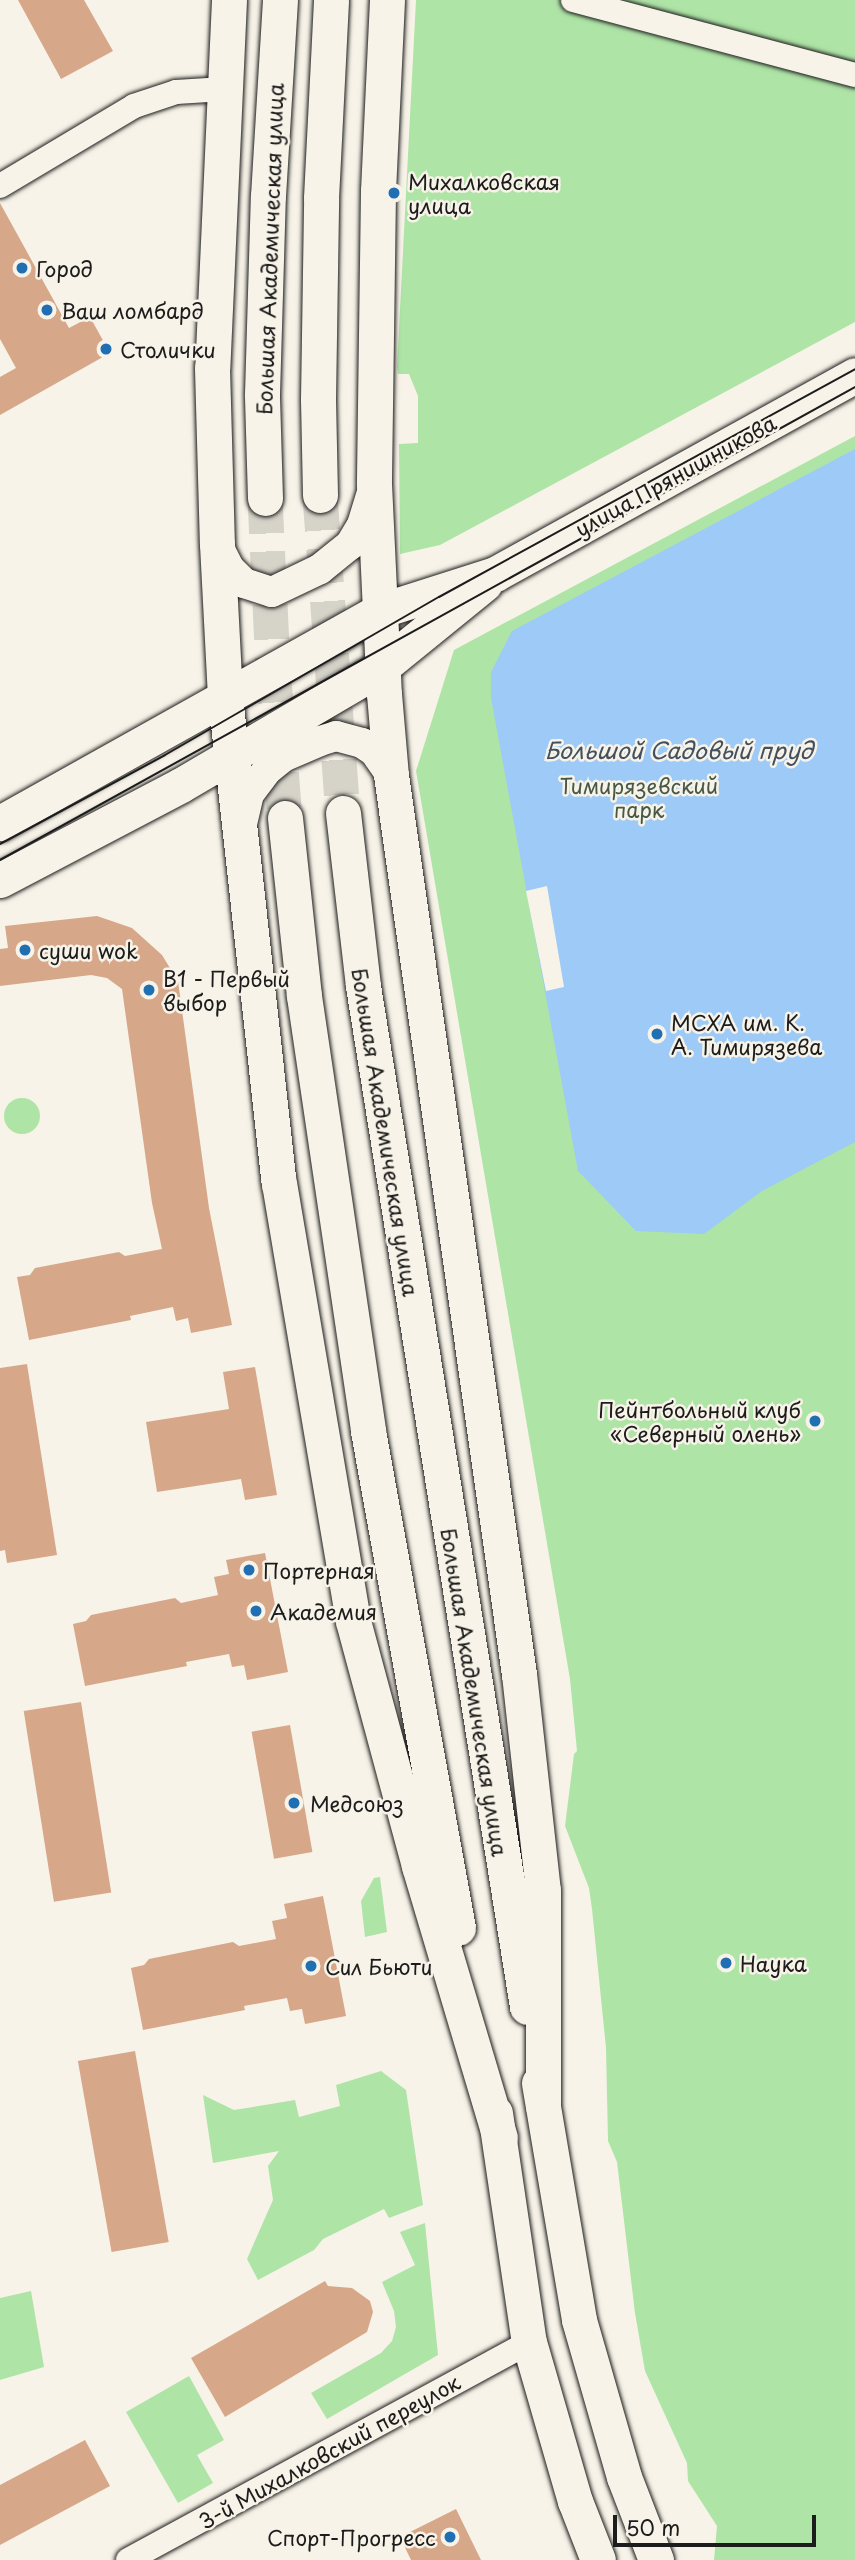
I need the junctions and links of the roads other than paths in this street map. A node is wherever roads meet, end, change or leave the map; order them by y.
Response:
1 (229, 0) edge
2 (279, 0) edge
3 (331, 0) edge
4 (387, 0) edge
5 (573, 0) edge
6 (855, 75) edge
7 (225, 89) junction
8 (0, 186) edge
9 (855, 375) edge
10 (374, 484) junction
11 (320, 495) tunnel mouth
12 (265, 498) tunnel mouth
13 (217, 544) junction
14 (495, 574) junction
15 (379, 611) junction
16 (383, 667) junction
17 (225, 697) junction
18 (231, 756) junction
19 (391, 775) junction
20 (343, 813) tunnel mouth
21 (285, 818) tunnel mouth
22 (0, 823) edge
23 (239, 835) junction
24 (0, 880) edge
25 (543, 2106) junction
26 (499, 2137) junction
27 (529, 2342) junction
28 (128, 2560) edge
29 (598, 2560) edge
30 (656, 2560) edge

1 - 7 main road
2 - 12 main road, Большая Академическая улица
3 - 11 main road
4 - 10 main road
5 - 6 street
7 - 8 street
7 - 13 main road
9 - 14 main road, улица Прянишникова
10 - 13 street
10 - 15 main road
13 - 17 main road
14 - 15 main road, улица Прянишникова
14 - 16 main road, улица Прянишникова
15 - 16 main road
15 - 17 main road, улица Прянишникова
16 - 18 main road, улица Прянишникова
16 - 19 main road
17 - 18 main road
17 - 22 main road
18 - 23 main road
18 - 24 main road
19 - 23 street
19 - 25 main road
20 - 25 main road, Большая Академическая улица
21 - 26 main road
23 - 26 main road
25 - 30 main road, Большая Академическая улица
26 - 27 main road
27 - 28 street, 3-й Михалковский переулок
27 - 29 main road

